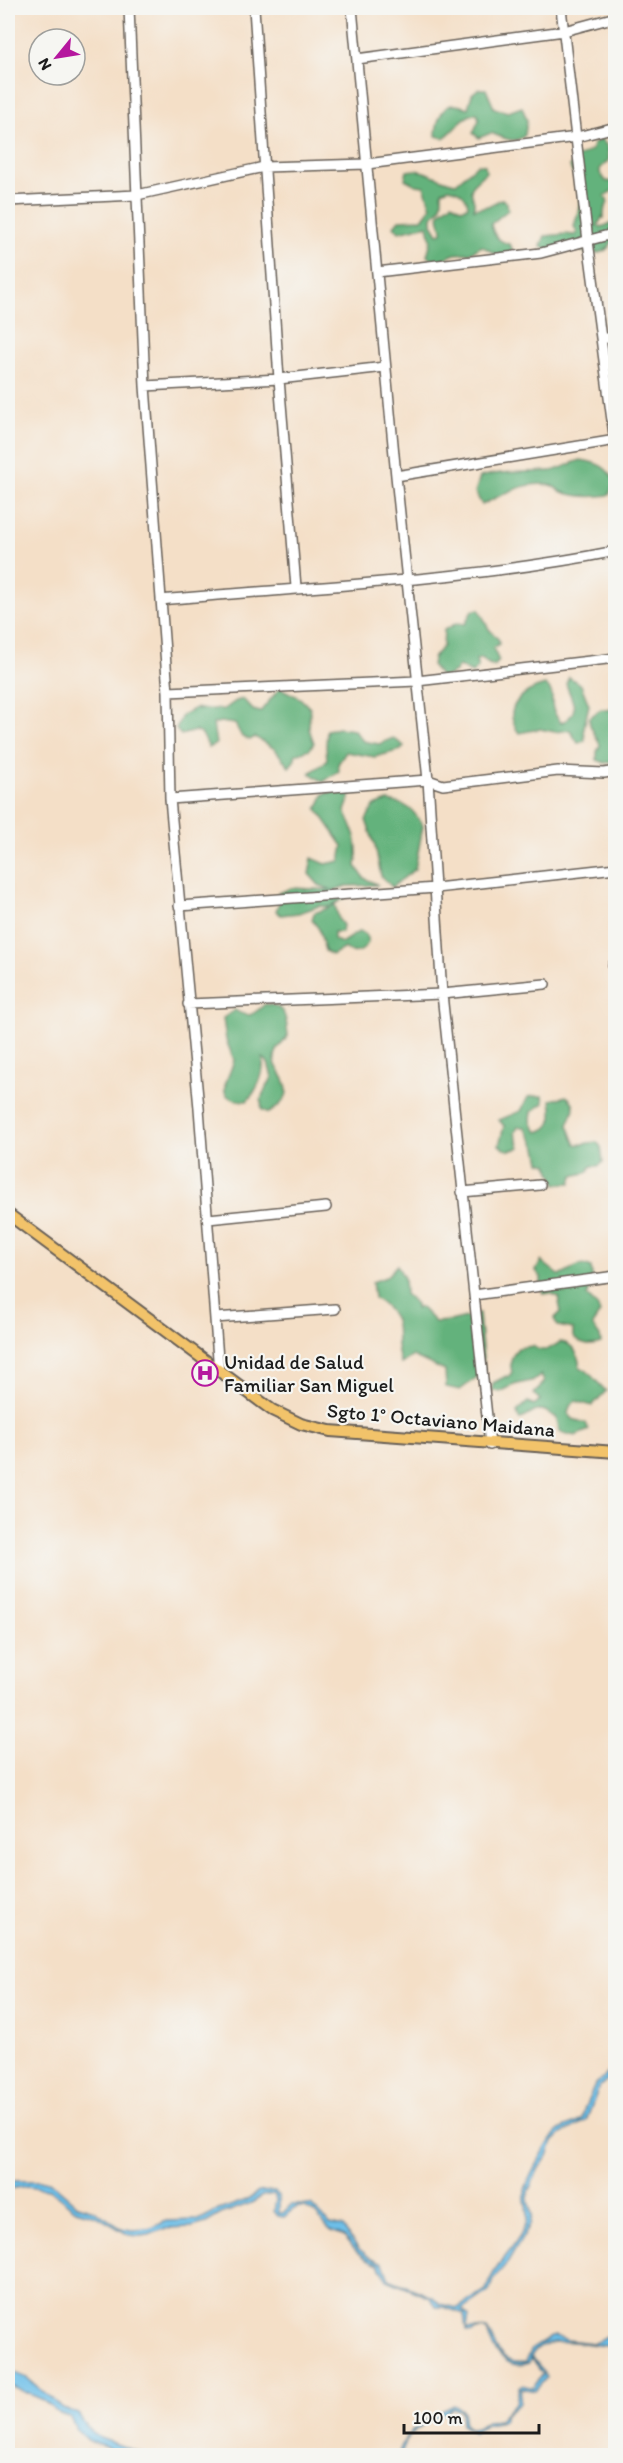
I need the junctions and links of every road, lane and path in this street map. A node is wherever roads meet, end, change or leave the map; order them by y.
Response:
1 (129, 8) edge
2 (254, 8) edge
3 (352, 8) edge
4 (561, 8) edge
5 (615, 17) edge
6 (564, 31) junction
7 (357, 60) junction
8 (615, 127) edge
9 (577, 137) junction
10 (367, 164) junction
11 (264, 167) junction
12 (137, 195) junction
13 (8, 201) edge
14 (615, 233) edge
15 (588, 241) junction
16 (377, 272) junction
17 (615, 336) edge
18 (602, 339) junction
19 (385, 367) junction
20 (279, 380) junction
21 (145, 386) junction
22 (615, 443) edge
23 (396, 476) junction
24 (615, 551) edge
25 (408, 581) junction
26 (296, 587) junction
27 (161, 600) junction
28 (615, 658) edge
29 (417, 681) junction
30 (168, 692) junction
31 (615, 771) edge
32 (428, 780) junction
33 (170, 799) junction
34 (615, 868) edge
35 (436, 888) junction
36 (179, 906) junction
37 (545, 984) dead end
38 (442, 994) junction
39 (189, 1004) junction
40 (540, 1185) dead end
41 (462, 1192) junction
42 (326, 1207) dead end
43 (8, 1214) edge
44 (208, 1219) junction
45 (615, 1276) edge
46 (474, 1294) junction
47 (335, 1309) dead end
48 (215, 1318) junction
49 (219, 1372) junction
50 (490, 1444) junction
51 (615, 1452) edge

1 - 12 street
2 - 11 street
3 - 7 street
4 - 6 street
5 - 6 street
6 - 7 street
6 - 9 street
7 - 10 street
8 - 9 street
9 - 10 street
9 - 15 street
10 - 11 street
10 - 16 street
11 - 12 street
11 - 20 street
12 - 13 street
12 - 21 street
14 - 15 street
15 - 16 street
15 - 18 street
16 - 19 street
17 - 18 street
18 - 22 street
19 - 20 street
19 - 23 street
20 - 21 street
20 - 26 street
21 - 27 street
22 - 23 street
23 - 25 street
24 - 25 street
25 - 26 street
25 - 29 street
26 - 27 street
27 - 30 street
28 - 29 street
29 - 30 street
29 - 32 street
30 - 33 street
31 - 32 street
32 - 33 street
32 - 35 street
33 - 36 street
34 - 35 street
35 - 36 street
35 - 38 street
36 - 39 street
37 - 38 street
38 - 39 street
38 - 41 street
39 - 44 street
40 - 41 street
41 - 46 street
42 - 44 street
43 - 49 main road, Sgto 1° Octaviano Maidana
44 - 48 street
45 - 46 street
46 - 50 street
47 - 48 street
48 - 49 street
49 - 50 main road, Sgto 1° Octaviano Maidana
50 - 51 main road, Sgto 1° Octaviano Maidana

